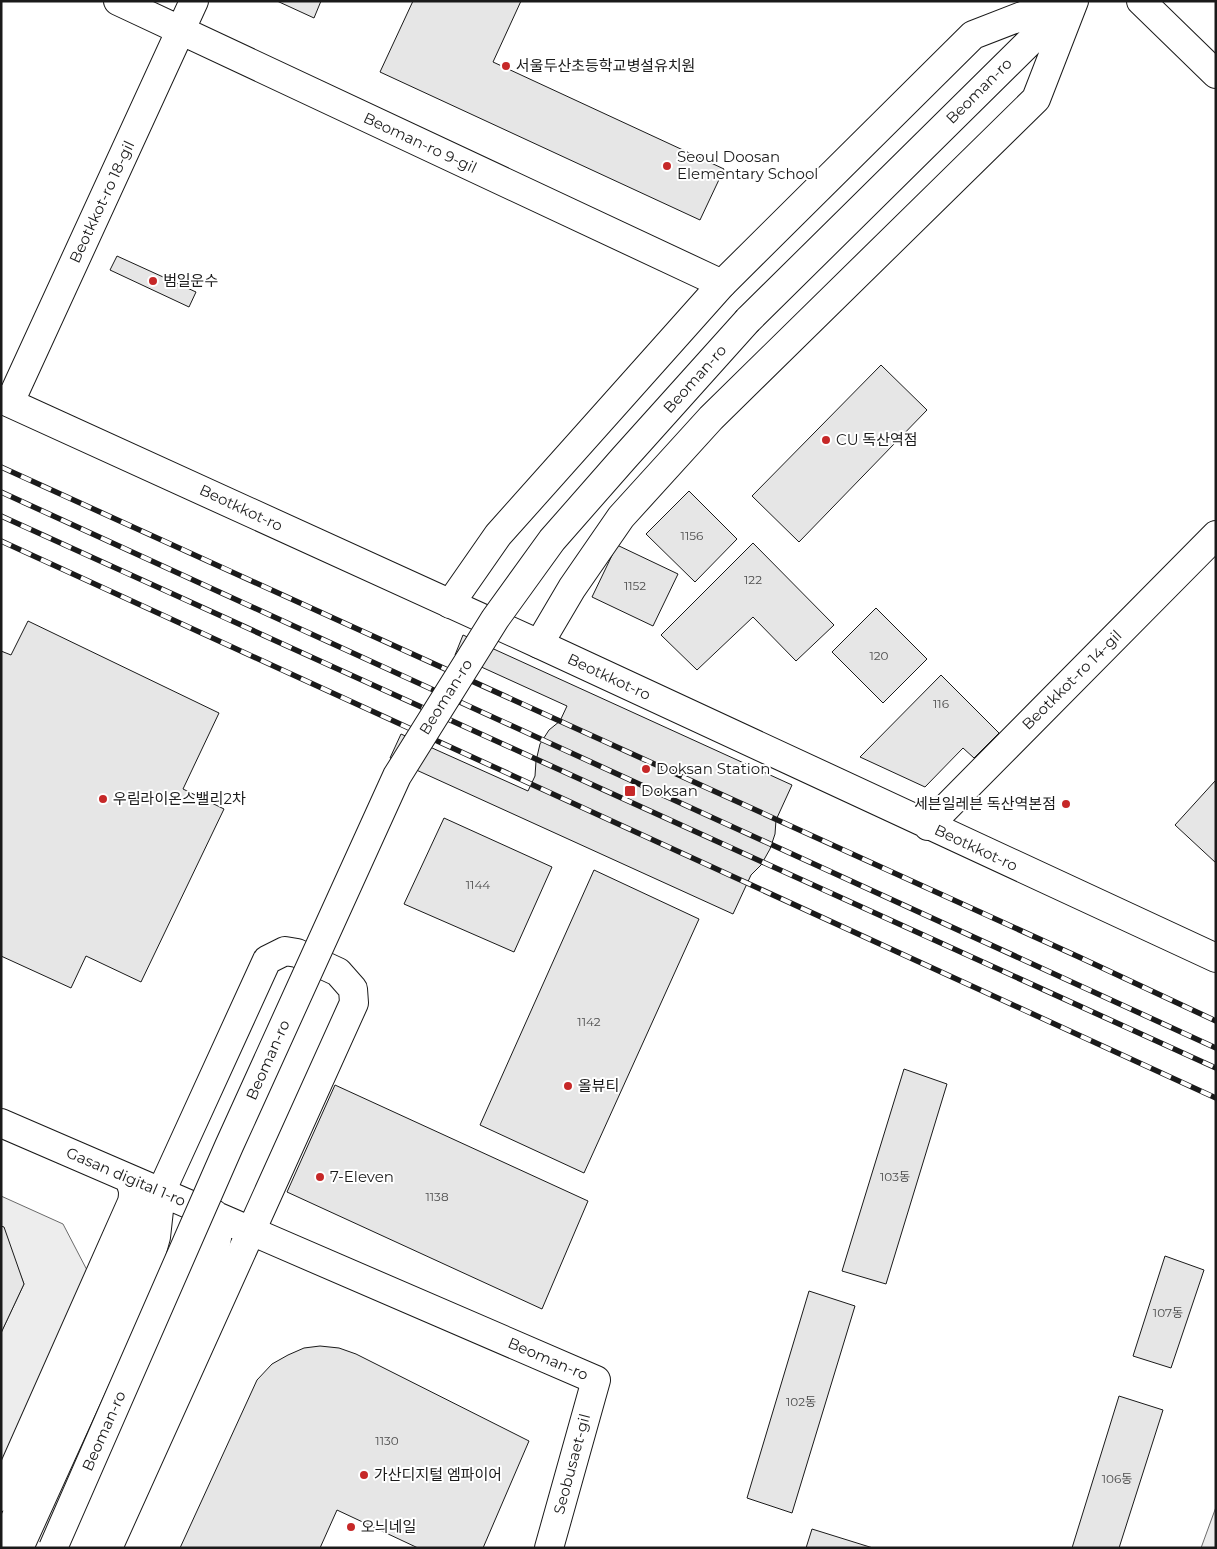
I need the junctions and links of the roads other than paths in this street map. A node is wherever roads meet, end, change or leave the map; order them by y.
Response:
1 (118, 1) edge
2 (194, 1) edge
3 (1061, 1) edge
4 (1072, 1) edge
5 (1141, 1) edge
6 (180, 30) junction
7 (1216, 74) edge
8 (722, 284) junction
9 (5, 400) edge
10 (1216, 535) edge
11 (450, 604) junction
12 (539, 644) junction
13 (928, 826) junction
14 (1216, 958) edge
15 (1, 1123) edge
16 (128, 1178) junction
17 (161, 1192) junction
18 (214, 1214) junction
19 (252, 1230) junction
20 (596, 1380) joint
21 (1, 1497) edge
22 (2, 1548) edge
23 (19, 1548) edge
24 (53, 1548) edge
25 (80, 1548) edge
26 (108, 1548) edge
27 (549, 1548) edge

1 - 6 main road, Beoman-ro 9-gil
2 - 6 main road, Beotkkot-ro 18-gil
3 - 8 main road
4 - 12 main road
4 - 24 main road, Beoman-ro, bridge
5 - 7 main road
6 - 8 main road, Beoman-ro 9-gil
6 - 9 main road, Beotkkot-ro 18-gil
8 - 11 main road
9 - 11 main road, Beotkkot-ro
10 - 13 main road, Beotkkot-ro 14-gil
11 - 12 main road, Beotkkot-ro
12 - 13 main road, Beotkkot-ro
13 - 14 main road, Beotkkot-ro
15 - 16 main road, Gasan digital 1-ro
16 - 17 main road, Gasan digital 1-ro
16 - 21 main road
17 - 18 main road, Gasan digital 1-ro
17 - 19 main road
17 - 22 main road
17 - 23 main road
18 - 19 main road, Gasan digital 1-ro
18 - 25 main road
19 - 20 main road, Beoman-ro
19 - 26 main road
20 - 27 main road, Seobusaet-gil

